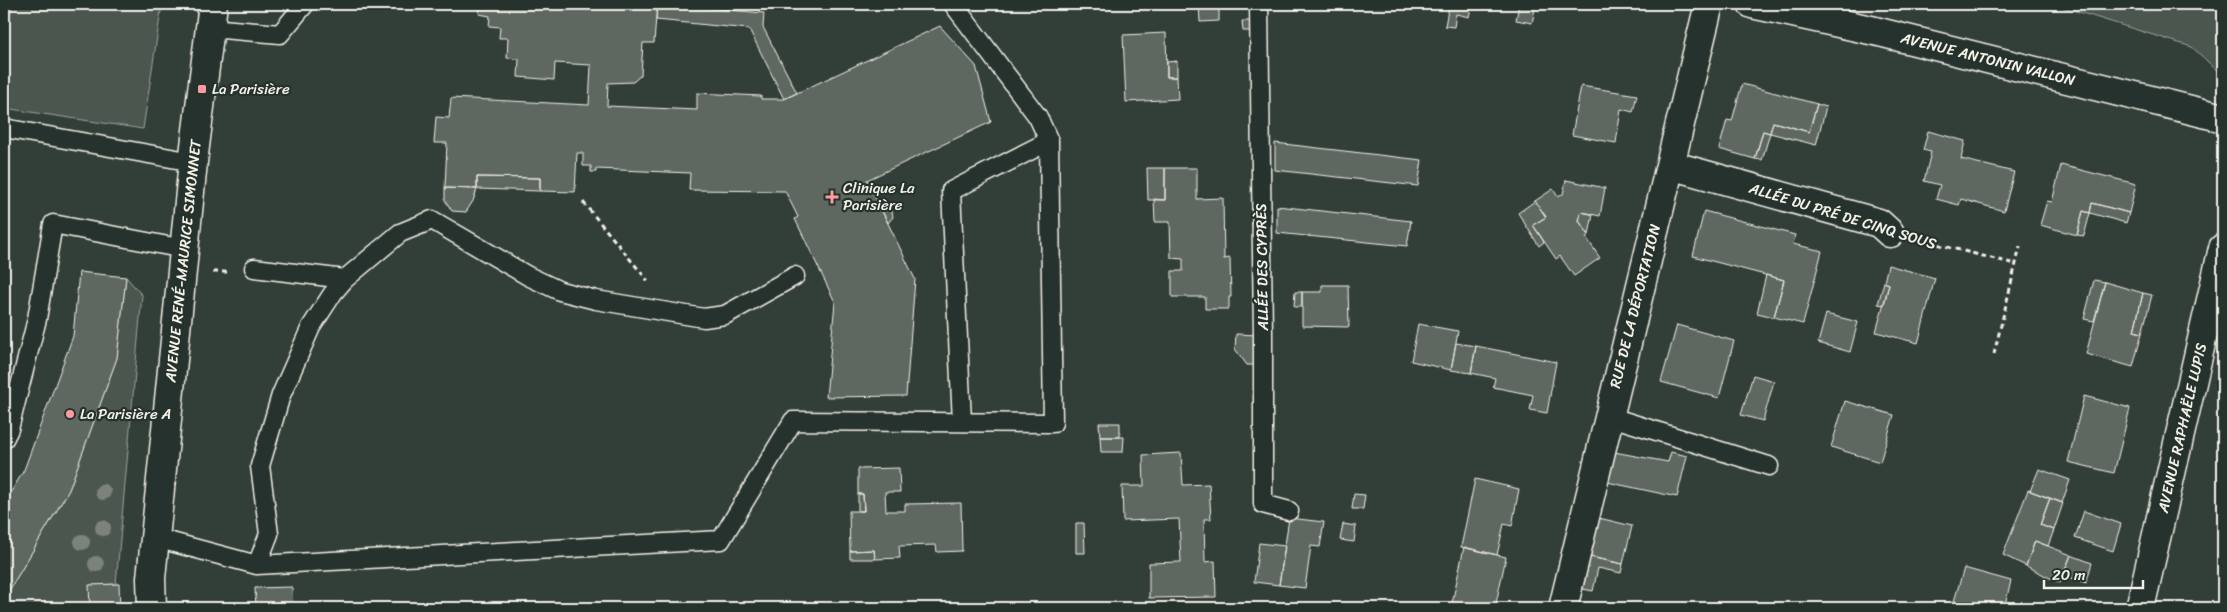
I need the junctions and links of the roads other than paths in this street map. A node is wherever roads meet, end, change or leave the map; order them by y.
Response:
1 (305, 4) edge
2 (953, 4) edge
3 (1259, 4) edge
4 (1709, 4) edge
5 (1752, 4) edge
6 (212, 16) edge
7 (2223, 118) edge
8 (4, 128) edge
9 (1049, 141) junction
10 (193, 162) junction
11 (1670, 165) junction
12 (1890, 232) road end
13 (2223, 248) edge
14 (184, 249) junction
15 (254, 268) road end
16 (795, 276) dead end
17 (345, 279) junction
18 (1608, 416) junction
19 (962, 422) junction
20 (4, 439) edge
21 (1769, 466) dead end
22 (1289, 510) dead end
23 (156, 538) junction
24 (257, 565) junction
25 (152, 608) edge
26 (1563, 608) edge
27 (2140, 608) edge

1 - 6 lane
2 - 9 lane
3 - 22 lane, ALLÉE DES CYPRÈS
4 - 11 street, RUE DE LA DÉPORTATION
5 - 7 street, AVENUE ANTONIN VALLON
6 - 10 street, AVENUE RENÉ-MAURICE SIMONNET
8 - 10 lane
9 - 19 lane
9 - 19 lane
10 - 14 street, AVENUE RENÉ-MAURICE SIMONNET
11 - 12 street, ALLÉE DU PRÉ DE CINQ SOUS
11 - 18 street, RUE DE LA DÉPORTATION
13 - 27 street, AVENUE RAPHAËLE LUPIS
14 - 20 lane
14 - 23 street, AVENUE RENÉ-MAURICE SIMONNET
15 - 17 lane
16 - 17 lane
17 - 24 lane
18 - 21 lane
18 - 26 street, RUE DE LA DÉPORTATION
19 - 24 lane
23 - 24 lane
23 - 25 street, AVENUE RENÉ-MAURICE SIMONNET

